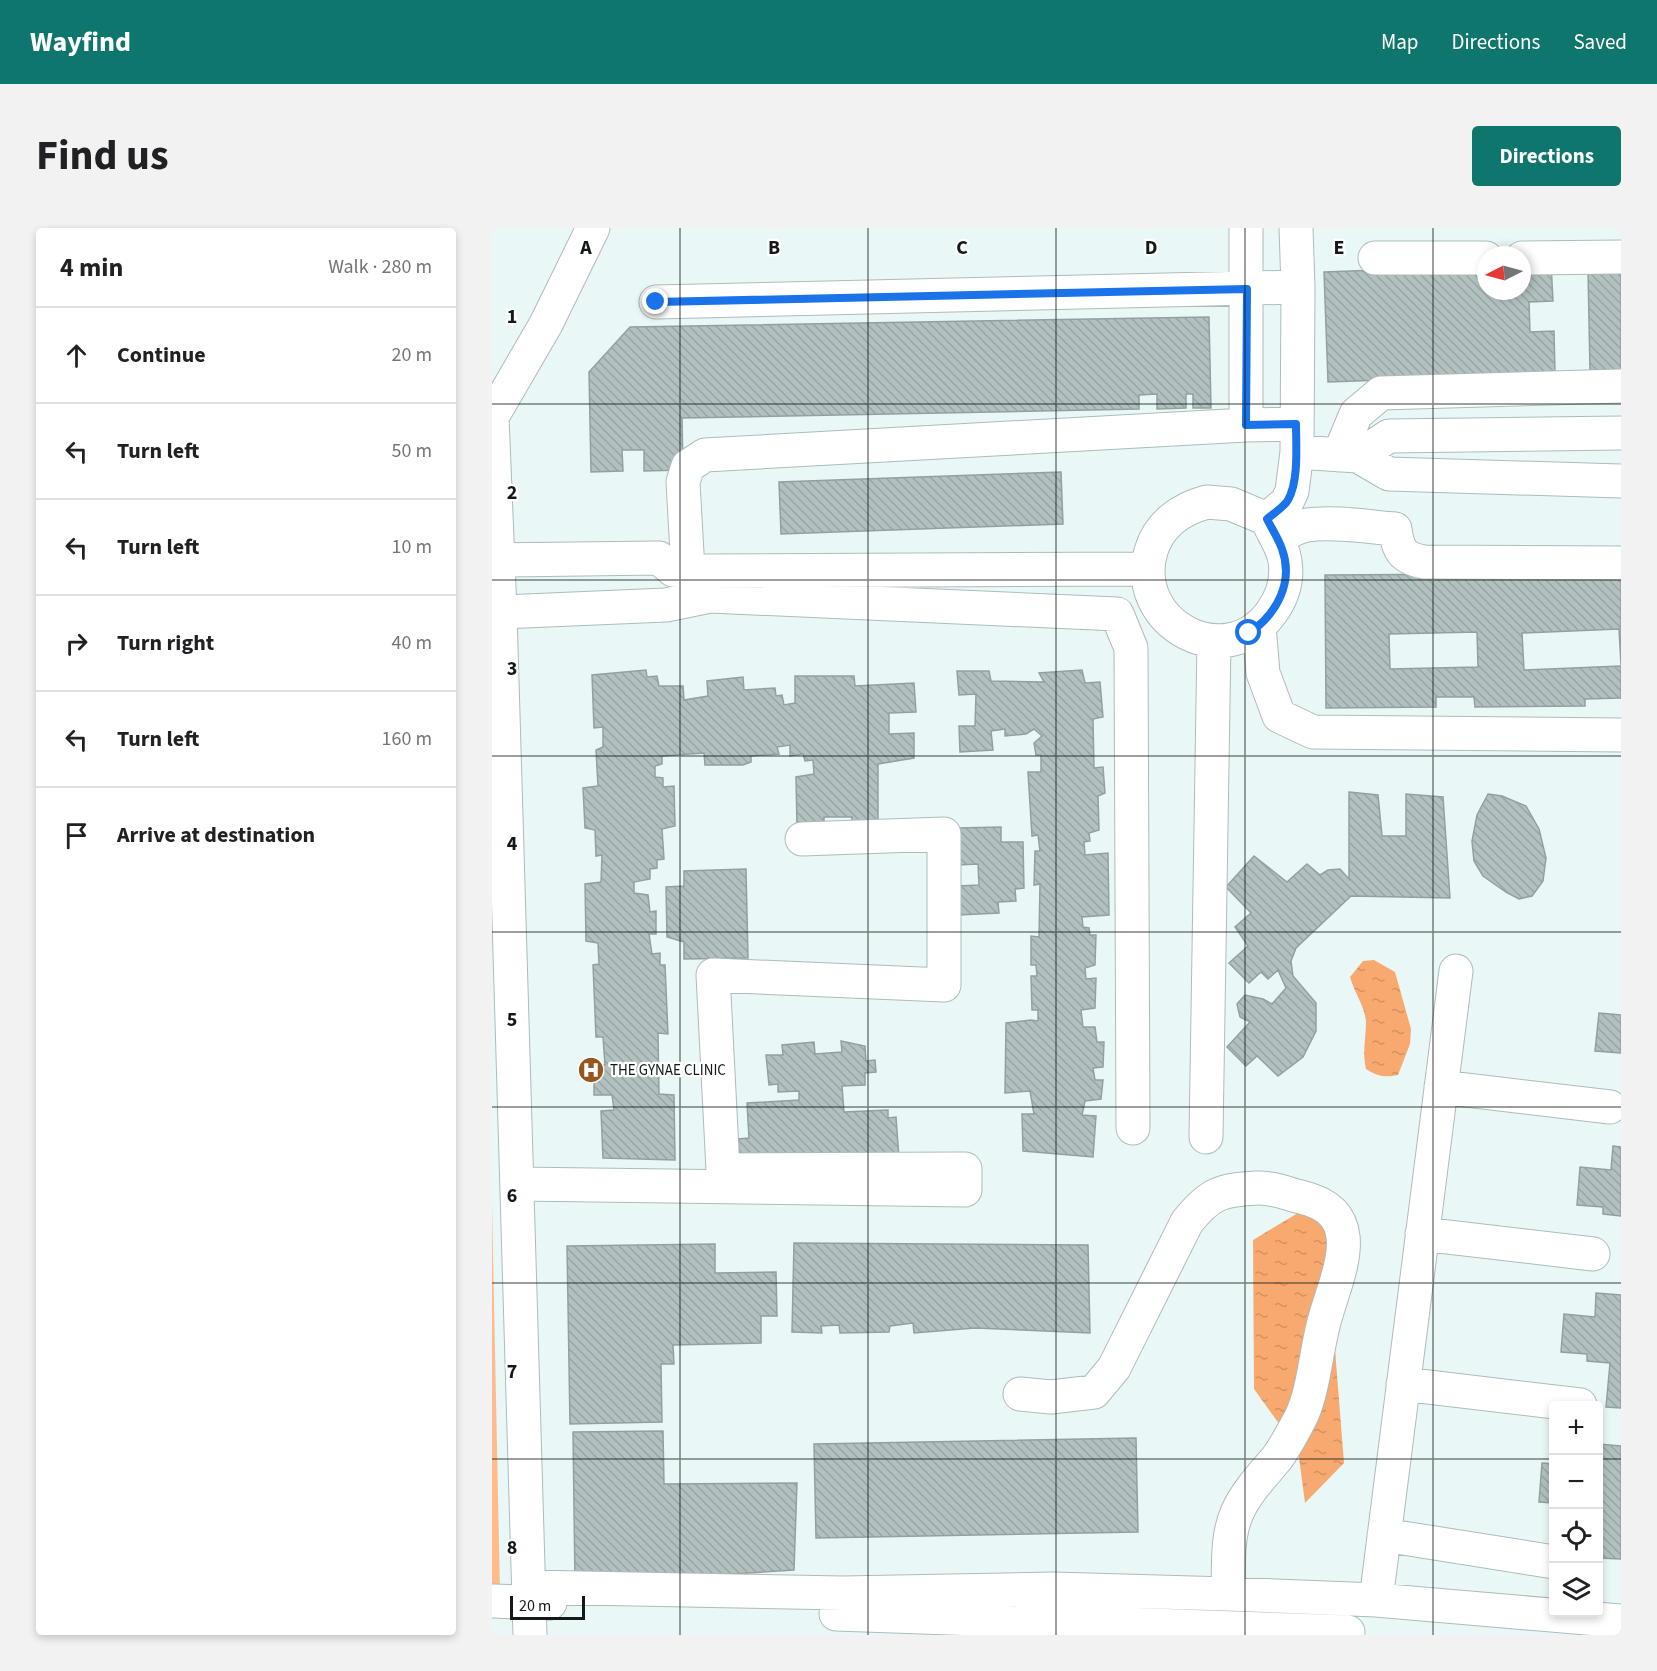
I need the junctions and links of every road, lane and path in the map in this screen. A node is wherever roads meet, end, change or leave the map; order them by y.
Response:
1 (593, 228) edge
2 (1246, 228) edge
3 (1296, 228) edge
4 (1621, 257) edge
5 (1375, 258) dead end
6 (1477, 258) edge
7 (1531, 258) edge
8 (1298, 287) junction
9 (1247, 289) junction
10 (656, 302) dead end
11 (1621, 386) edge
12 (492, 417) edge
13 (1246, 425) junction
14 (1621, 433) edge
15 (1296, 438) junction
16 (1349, 456) junction
17 (1621, 481) edge
18 (1272, 529) junction
19 (1621, 563) edge
20 (1148, 568) junction
21 (681, 570) junction
22 (499, 584) junction
23 (1259, 626) junction
24 (1214, 641) junction
25 (497, 674) edge
26 (1621, 735) edge
27 (802, 839) dead end
28 (1456, 970) dead end
29 (1441, 1087) junction
30 (1610, 1107) dead end
31 (1133, 1128) dead end
32 (1206, 1137) dead end
33 (722, 1178) junction
34 (517, 1184) junction
35 (1422, 1234) junction
36 (1593, 1254) dead end
37 (1403, 1384) junction
38 (1020, 1394) dead end
39 (1549, 1401) edge
40 (1384, 1535) junction
41 (1549, 1561) edge
42 (1228, 1594) junction
43 (530, 1595) junction
44 (1376, 1600) junction
45 (492, 1601) edge
46 (1621, 1621) edge
47 (1348, 1632) dead end
48 (530, 1635) edge

1 - 12 street
2 - 9 street
3 - 8 street
4 - 7 street
5 - 6 street
8 - 9 street
8 - 15 street
9 - 10 street
9 - 13 street
11 - 16 street
12 - 22 street
13 - 15 street
13 - 21 street
14 - 16 street
15 - 16 street
15 - 18 street
16 - 17 street
18 - 19 street
18 - 20 street
18 - 23 street
20 - 21 street
20 - 24 street
21 - 22 street
22 - 25 street
22 - 31 street
23 - 24 street
23 - 26 street
24 - 32 street
25 - 34 street
27 - 33 street
28 - 29 street
29 - 30 street
29 - 35 street
33 - 33 street
33 - 34 street
34 - 43 street
35 - 36 street
35 - 37 street
37 - 39 street
37 - 40 street
38 - 42 street
40 - 41 street
40 - 44 street
42 - 43 street
42 - 44 street
43 - 45 street
43 - 47 street
43 - 48 street
44 - 46 street

